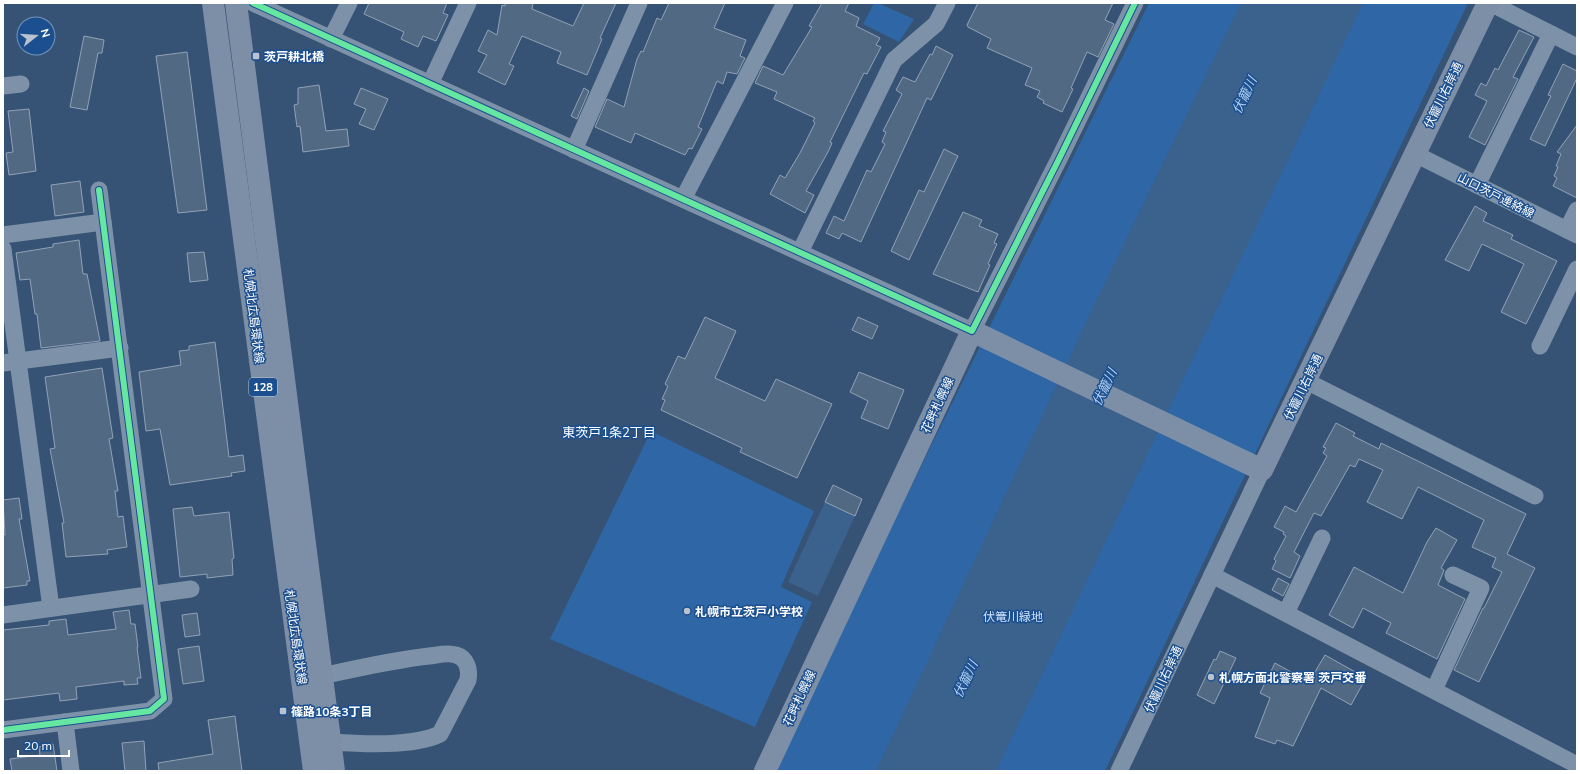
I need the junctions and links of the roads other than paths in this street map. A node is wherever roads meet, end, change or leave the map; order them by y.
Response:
1 (213, 3) edge
2 (236, 3) edge
3 (254, 3) edge
4 (349, 3) edge
5 (468, 3) edge
6 (639, 3) edge
7 (785, 3) edge
8 (947, 3) edge
9 (1135, 3) edge
10 (1489, 3) edge
11 (1551, 34) junction
12 (331, 39) junction
13 (1577, 47) edge
14 (21, 84) dead end
15 (430, 84) junction
16 (3, 86) edge
17 (574, 150) junction
18 (1415, 154) junction
19 (1476, 185) junction
20 (99, 190) dead end
21 (683, 199) junction
22 (1577, 210) edge
23 (103, 222) junction
24 (1572, 233) edge
25 (3, 236) edge
26 (3, 249) edge
27 (800, 252) junction
28 (1577, 269) edge
29 (972, 331) junction
30 (1540, 346) dead end
31 (120, 348) junction
32 (11, 362) edge
33 (1306, 380) junction
34 (1262, 470) junction
35 (1535, 496) dead end
36 (1322, 538) dead end
37 (1212, 575) junction
38 (1453, 575) dead end
39 (191, 589) dead end
40 (152, 594) junction
41 (51, 608) junction
42 (1286, 613) junction
43 (3, 615) edge
44 (322, 676) junction
45 (1434, 690) junction
46 (65, 722) junction
47 (3, 730) edge
48 (331, 742) junction
49 (1577, 764) edge
50 (71, 771) edge
51 (314, 771) edge
52 (334, 771) edge
53 (765, 771) edge
54 (1119, 771) edge

1 - 51 main road, 札幌北広島環状線 / 128
2 - 44 main road, 札幌北広島環状線 / 128
3 - 12 street
4 - 12 street
5 - 15 street
6 - 17 street
7 - 21 street
8 - 27 street
9 - 29 street
10 - 11 street
10 - 18 main road, 伏籠川右岸通
11 - 13 street
11 - 19 street
12 - 15 street
14 - 16 street
15 - 17 street
17 - 21 street
18 - 19 street, 山口茨戸連絡線
18 - 33 main road, 伏籠川右岸通
19 - 24 street, 山口茨戸連絡線
20 - 23 street
21 - 27 street
22 - 24 street
23 - 25 street
23 - 31 street
26 - 32 street
27 - 29 street
28 - 30 street
29 - 34 main road
29 - 53 main road, 花畔札幌線
31 - 32 street
31 - 40 street
32 - 41 street
33 - 34 main road, 伏籠川右岸通
33 - 35 street
34 - 37 street, 伏籠川右岸通
36 - 42 street
37 - 42 street
37 - 54 street, 伏籠川右岸通
38 - 45 street
39 - 40 street
40 - 41 street
40 - 46 street
41 - 43 street
42 - 45 street
44 - 48 main road, 札幌北広島環状線 / 128
44 - 48 street
45 - 49 street
46 - 47 street
46 - 50 street
48 - 52 main road, 札幌北広島環状線 / 128

